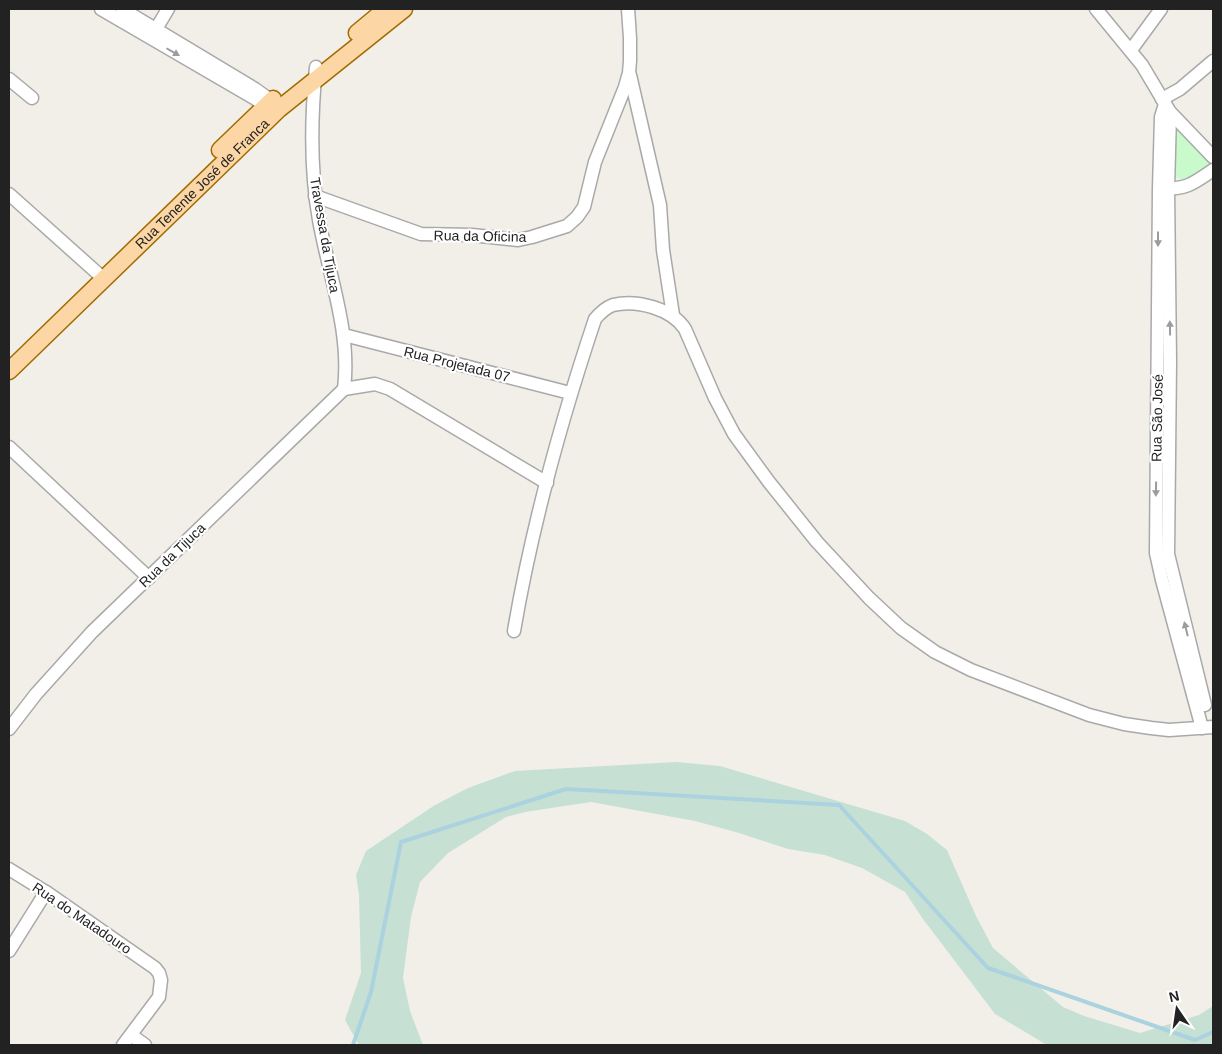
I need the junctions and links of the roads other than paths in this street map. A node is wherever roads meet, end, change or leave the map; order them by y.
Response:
1 (101, 9) edge
2 (122, 9) edge
3 (168, 9) edge
4 (386, 9) edge
5 (404, 9) edge
6 (628, 9) edge
7 (1096, 9) edge
8 (1161, 9) edge
9 (151, 31) junction
10 (1130, 50) junction
11 (1213, 61) edge
12 (629, 73) junction
13 (315, 74) junction
14 (9, 79) edge
15 (32, 98) dead end
16 (1166, 105) junction
17 (273, 107) junction
18 (1213, 157) edge
19 (1213, 170) edge
20 (1163, 189) junction
21 (315, 196) junction
22 (11, 199) edge
23 (100, 275) junction
24 (673, 315) junction
25 (344, 335) junction
26 (9, 356) edge
27 (9, 371) edge
28 (344, 389) junction
29 (570, 393) junction
30 (9, 447) edge
31 (547, 483) junction
32 (149, 578) junction
33 (514, 631) dead end
34 (1208, 727) edge
35 (9, 729) edge
36 (9, 869) edge
37 (46, 892) junction
38 (9, 950) edge
39 (131, 1035) junction
40 (123, 1045) edge
41 (145, 1045) edge

1 - 9 street
2 - 9 street
3 - 9 street
4 - 13 main road, Rua Tenente José de Franca
5 - 13 main road, Rua Tenente José de Franca
6 - 12 street, Rua da Oficina
7 - 10 street
8 - 10 street
9 - 17 street
10 - 16 street
11 - 16 street
12 - 21 street, Rua da Oficina
12 - 24 street
13 - 17 main road, Rua Tenente José de Franca
13 - 21 street, Travessa da Tijuca
14 - 15 street
16 - 18 street
16 - 20 street, Rua São José
17 - 23 main road, Rua Tenente José de Franca
19 - 20 street
20 - 34 street, Rua São José
21 - 25 street, Travessa da Tijuca
22 - 23 street
23 - 26 main road, Rua Tenente José de Franca
23 - 27 main road, Rua Tenente José de Franca
24 - 29 street
24 - 34 street
25 - 28 street, Travessa da Tijuca
25 - 29 street, Rua Projetada 07
28 - 31 street
28 - 32 street, Rua da Tijuca
29 - 31 street
30 - 32 street
31 - 33 street
32 - 35 street, Rua da Tijuca
36 - 37 street, Rua do Matadouro
37 - 38 street
37 - 39 street, Rua do Matadouro
39 - 40 street
39 - 41 street

